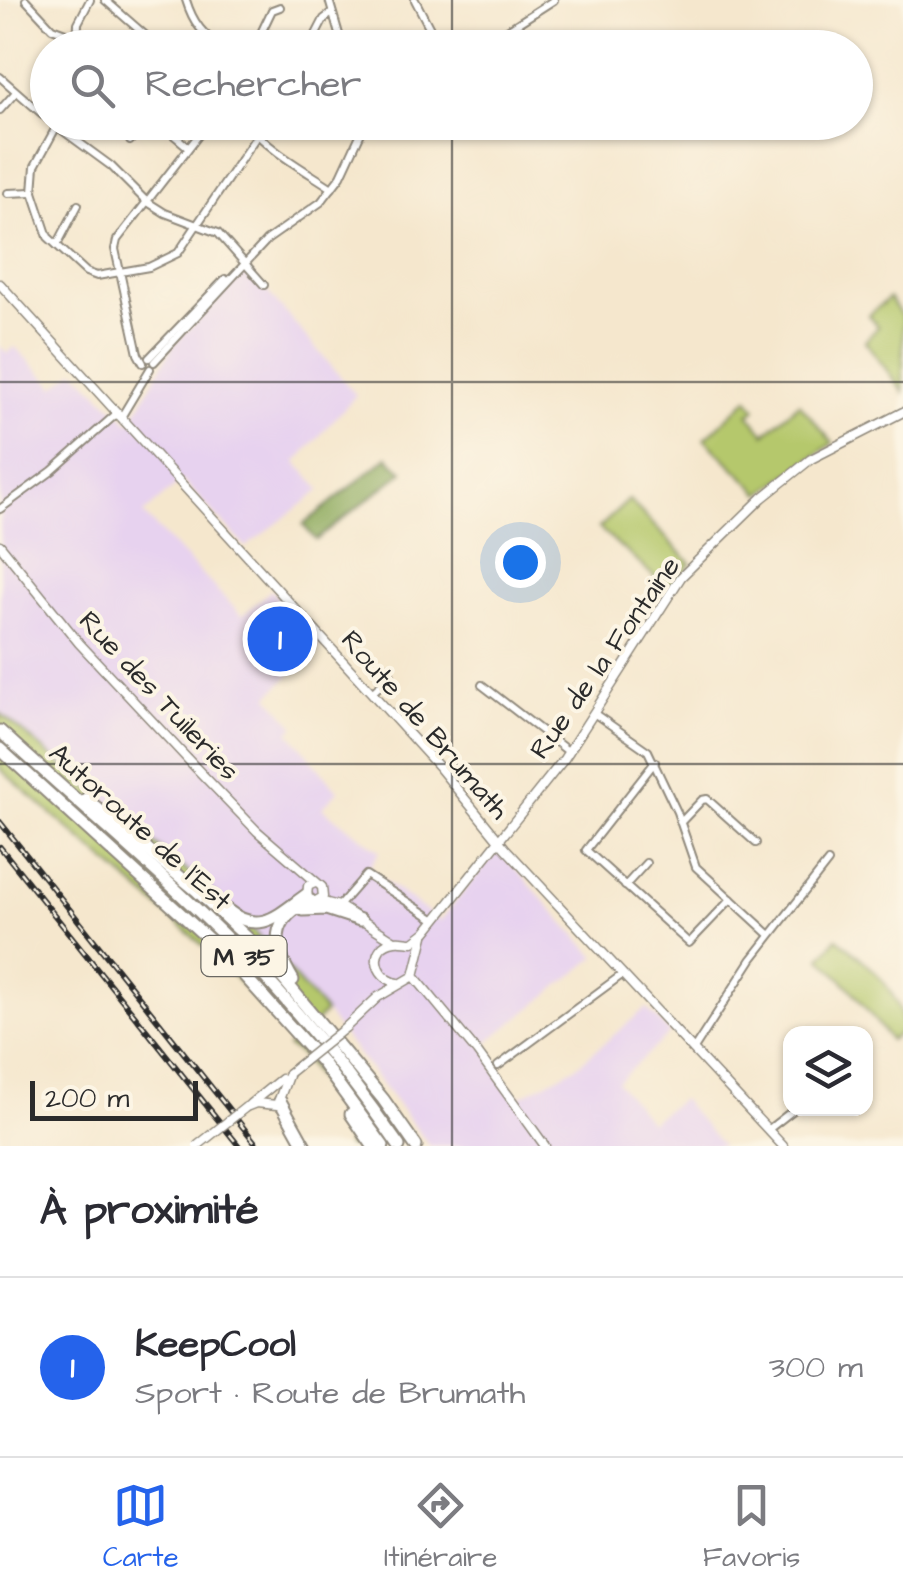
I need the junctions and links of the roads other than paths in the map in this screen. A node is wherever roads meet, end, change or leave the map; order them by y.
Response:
1 (26, 0) edge
2 (90, 0) edge
3 (106, 0) edge
4 (186, 0) edge
5 (330, 0) edge
6 (415, 0) edge
7 (554, 0) edge
8 (280, 7) dead end
9 (332, 13) junction
10 (57, 30) edge
11 (77, 30) edge
12 (136, 30) edge
13 (201, 30) edge
14 (262, 30) edge
15 (317, 30) edge
16 (337, 30) edge
17 (431, 30) edge
18 (507, 30) edge
19 (0, 77) edge
20 (16, 92) junction
21 (30, 104) edge
22 (0, 110) edge
23 (46, 140) edge
24 (76, 140) edge
25 (179, 140) edge
26 (194, 140) edge
27 (255, 140) edge
28 (264, 140) edge
29 (357, 140) edge
30 (188, 148) junction
31 (333, 188) junction
32 (33, 192) junction
33 (8, 193) dead end
34 (146, 201) junction
35 (78, 205) dead end
36 (197, 227) junction
37 (58, 245) junction
38 (244, 262) junction
39 (120, 274) junction
40 (0, 284) edge
41 (264, 286) dead end
42 (148, 363) junction
43 (903, 412) edge
44 (118, 415) junction
45 (0, 509) edge
46 (0, 545) edge
47 (388, 666) dead end
48 (482, 685) dead end
49 (372, 693) junction
50 (595, 714) junction
51 (0, 732) edge
52 (0, 749) edge
53 (569, 752) junction
54 (655, 762) junction
55 (65, 790) junction
56 (681, 822) junction
57 (498, 840) junction
58 (756, 844) dead end
59 (828, 862) dead end
60 (646, 863) dead end
61 (297, 866) junction
62 (183, 878) junction
63 (625, 886) junction
64 (313, 895) junction
65 (730, 899) junction
66 (336, 904) junction
67 (286, 918) junction
68 (434, 919) junction
69 (360, 920) junction
70 (377, 932) junction
71 (426, 932) junction
72 (770, 936) junction
73 (400, 942) junction
74 (381, 950) junction
75 (418, 956) junction
76 (623, 974) junction
77 (382, 975) junction
78 (414, 976) junction
79 (398, 983) junction
80 (378, 997) junction
81 (316, 1018) junction
82 (694, 1050) junction
83 (498, 1066) dead end
84 (272, 1095) junction
85 (346, 1095) junction
86 (786, 1116) edge
87 (769, 1130) junction
88 (197, 1146) edge
89 (305, 1146) edge
90 (373, 1146) edge
91 (384, 1146) edge
92 (399, 1146) edge
93 (416, 1146) edge
94 (546, 1146) edge
95 (783, 1146) edge

1 - 10 street
2 - 11 street
3 - 12 street
4 - 13 street
5 - 9 street
6 - 17 street
7 - 18 street
8 - 14 street
9 - 15 street
9 - 16 street
19 - 20 street
20 - 21 street
20 - 22 street
23 - 32 street
24 - 34 street
25 - 30 street
26 - 30 street
27 - 36 street
28 - 31 street
29 - 31 street
30 - 34 street
31 - 38 street
32 - 33 street
32 - 37 street
34 - 36 street
34 - 39 street
35 - 37 street
36 - 38 street
36 - 39 street
37 - 39 street
38 - 41 street
38 - 42 street
39 - 42 street
40 - 44 street, Route de Brumath
42 - 44 street
43 - 50 street, Rue de la Fontaine
44 - 45 street
44 - 49 street, Route de Brumath
46 - 61 street, Rue des Tuileries
47 - 49 street
48 - 53 street
49 - 57 street, Route de Brumath
50 - 53 street, Rue de la Fontaine
50 - 54 street
51 - 55 highway, Autoroute de l’Est / M 35
52 - 85 highway, Autoroute de l’Est / M 35
53 - 57 street, Rue de la Fontaine
54 - 56 street
54 - 63 street
55 - 62 highway
55 - 92 highway, Autoroute de l’Est / M 35
56 - 58 street
56 - 65 street
57 - 68 street, Rue de la Fontaine
57 - 76 street, Route de Brumath
59 - 72 street
60 - 63 street
61 - 64 street, Rue des Tuileries
61 - 64 street, Rue des Tuileries
62 - 64 highway
62 - 81 highway
63 - 65 street
64 - 66 street
64 - 67 highway
65 - 72 street
66 - 68 street
66 - 69 street
67 - 69 highway
67 - 81 highway
68 - 71 street, Rue de la Fontaine
69 - 70 street
70 - 73 street
70 - 74 street
71 - 73 street
71 - 75 street, Rue de la Fontaine
72 - 82 street
73 - 74 street
73 - 75 street
74 - 77 street
75 - 78 street, Rue de la Fontaine
76 - 82 street, Route de Brumath
76 - 83 street
77 - 79 street
77 - 80 street
78 - 79 street
78 - 94 street
79 - 80 street
80 - 84 street, bridge
81 - 93 highway
82 - 87 street, Route de Brumath
84 - 88 street, bridge
84 - 89 highway
85 - 90 highway
85 - 91 highway, Autoroute de l’Est / M 35
86 - 87 street
87 - 95 street, Route de Brumath

